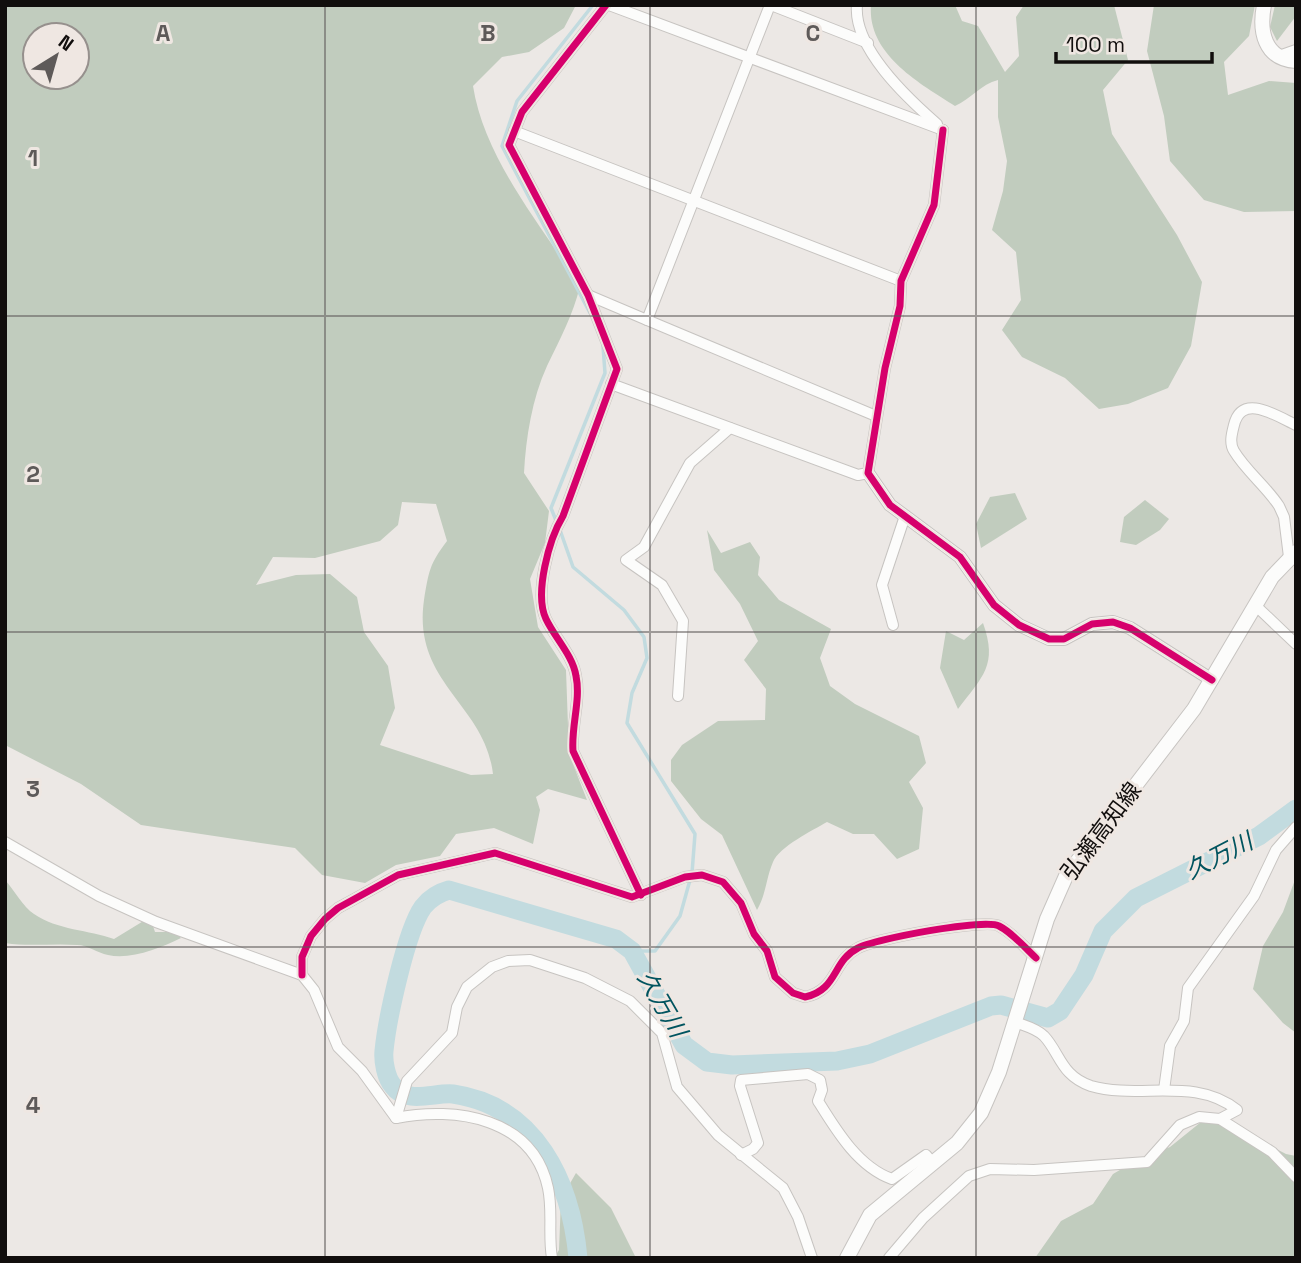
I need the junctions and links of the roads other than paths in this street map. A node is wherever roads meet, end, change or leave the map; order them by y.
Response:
1 (608, 5) edge
2 (770, 5) edge
3 (857, 5) edge
4 (1264, 5) edge
5 (867, 43) junction
6 (1296, 50) edge
7 (750, 57) junction
8 (1279, 57) junction
9 (1296, 61) edge
10 (943, 130) junction
11 (514, 131) junction
12 (691, 200) junction
13 (901, 281) junction
14 (588, 295) junction
15 (647, 320) junction
16 (611, 384) junction
17 (876, 416) junction
18 (1296, 425) edge
19 (730, 428) junction
20 (868, 473) junction
21 (905, 516) junction
22 (1292, 554) edge
23 (1255, 605) junction
24 (893, 625) dead end
25 (1296, 644) edge
26 (1212, 680) junction
27 (678, 696) dead end
28 (1296, 827) edge
29 (5, 842) edge
30 (641, 895) junction
31 (1036, 958) junction
32 (302, 975) junction
33 (1015, 1021) junction
34 (1164, 1090) junction
35 (396, 1112) junction
36 (1220, 1119) junction
37 (741, 1155) junction
38 (932, 1162) junction
39 (1296, 1177) edge
40 (552, 1258) edge
41 (812, 1258) edge
42 (847, 1258) edge
43 (889, 1258) edge

1 - 7 street
1 - 11 street
2 - 5 street
2 - 7 street
3 - 5 street
4 - 8 main road
5 - 10 street
6 - 8 street
7 - 10 street
7 - 12 street
8 - 9 main road
10 - 13 street
11 - 12 street
11 - 14 street
12 - 13 street
12 - 15 street
13 - 17 street
14 - 15 street
14 - 16 street
15 - 17 street
16 - 19 street
16 - 30 street
17 - 20 street
18 - 22 street
19 - 20 street
19 - 27 street
20 - 21 street
21 - 24 street
21 - 26 street
22 - 23 main road, 弘瀬高知線
23 - 25 street
23 - 26 main road, 弘瀬高知線
26 - 31 main road, 弘瀬高知線
28 - 34 street
29 - 32 street
30 - 31 street
30 - 32 street
31 - 33 main road, 弘瀬高知線
32 - 35 street
33 - 34 street
33 - 38 main road, 弘瀬高知線
34 - 36 street
35 - 37 street
35 - 40 street
36 - 39 street
36 - 43 street
37 - 38 street
37 - 41 street
38 - 42 main road, 弘瀬高知線

